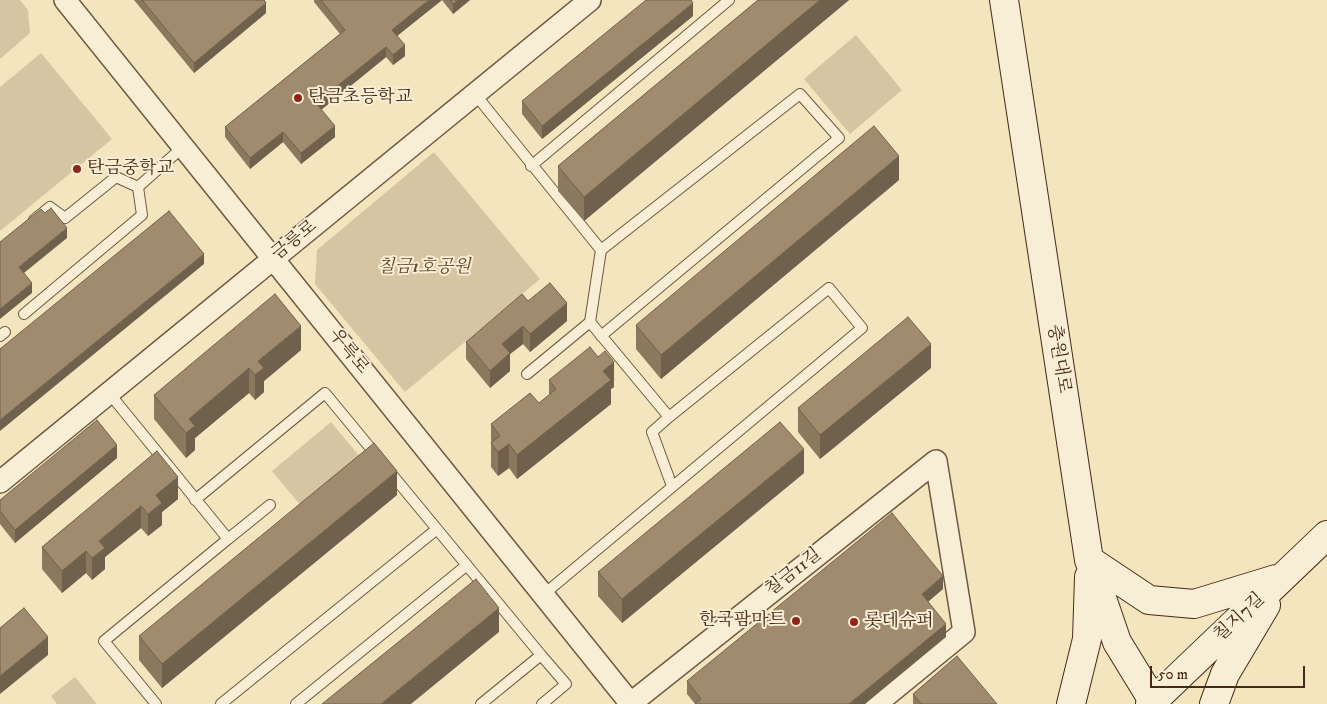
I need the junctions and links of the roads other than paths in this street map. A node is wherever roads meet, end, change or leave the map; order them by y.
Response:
1 (65, 0) edge
2 (729, 0) edge
3 (1004, 0) edge
4 (587, 1) edge
5 (475, 94) junction
6 (184, 147) junction
7 (531, 166) junction
8 (138, 187) junction
9 (29, 224) edge
10 (601, 250) junction
11 (274, 258) junction
12 (24, 314) dead end
13 (590, 322) junction
14 (601, 336) junction
15 (527, 374) dead end
16 (109, 393) junction
17 (670, 418) junction
18 (0, 482) edge
19 (672, 486) junction
20 (195, 500) junction
21 (270, 505) dead end
22 (437, 529) junction
23 (1327, 535) edge
24 (228, 539) junction
25 (1089, 560) junction
26 (467, 565) junction
27 (1282, 578) junction
28 (543, 595) junction
29 (541, 655) junction
30 (1153, 703) edge
31 (156, 704) edge
32 (221, 704) edge
33 (296, 704) edge
34 (481, 704) edge
35 (542, 704) edge
36 (630, 704) edge
37 (876, 704) edge
38 (1071, 704) edge
39 (1214, 704) edge

1 - 6 street, 우륵로
2 - 7 lane
3 - 25 street, 충원대로
4 - 5 street, 금릉로
5 - 7 lane
5 - 11 street, 금릉로
6 - 8 lane
6 - 11 street, 우륵로
7 - 10 lane
8 - 9 lane
8 - 12 lane
10 - 13 lane
10 - 14 lane
11 - 16 street, 금릉로
11 - 28 street, 우륵로
13 - 14 lane
13 - 15 lane
14 - 17 lane
16 - 18 street, 금릉로
16 - 20 lane
17 - 19 lane
17 - 19 lane
19 - 28 lane
20 - 22 lane
20 - 24 lane
21 - 24 lane
22 - 26 lane
22 - 32 lane
23 - 27 street, 칠지7길
24 - 31 lane
25 - 27 street
25 - 30 street, 충원대로
25 - 38 street
26 - 29 lane
26 - 33 lane
27 - 30 street, 칠지7길
27 - 39 street
28 - 36 street, 우륵로
29 - 34 lane
29 - 35 lane
36 - 37 street, 칠금11길

